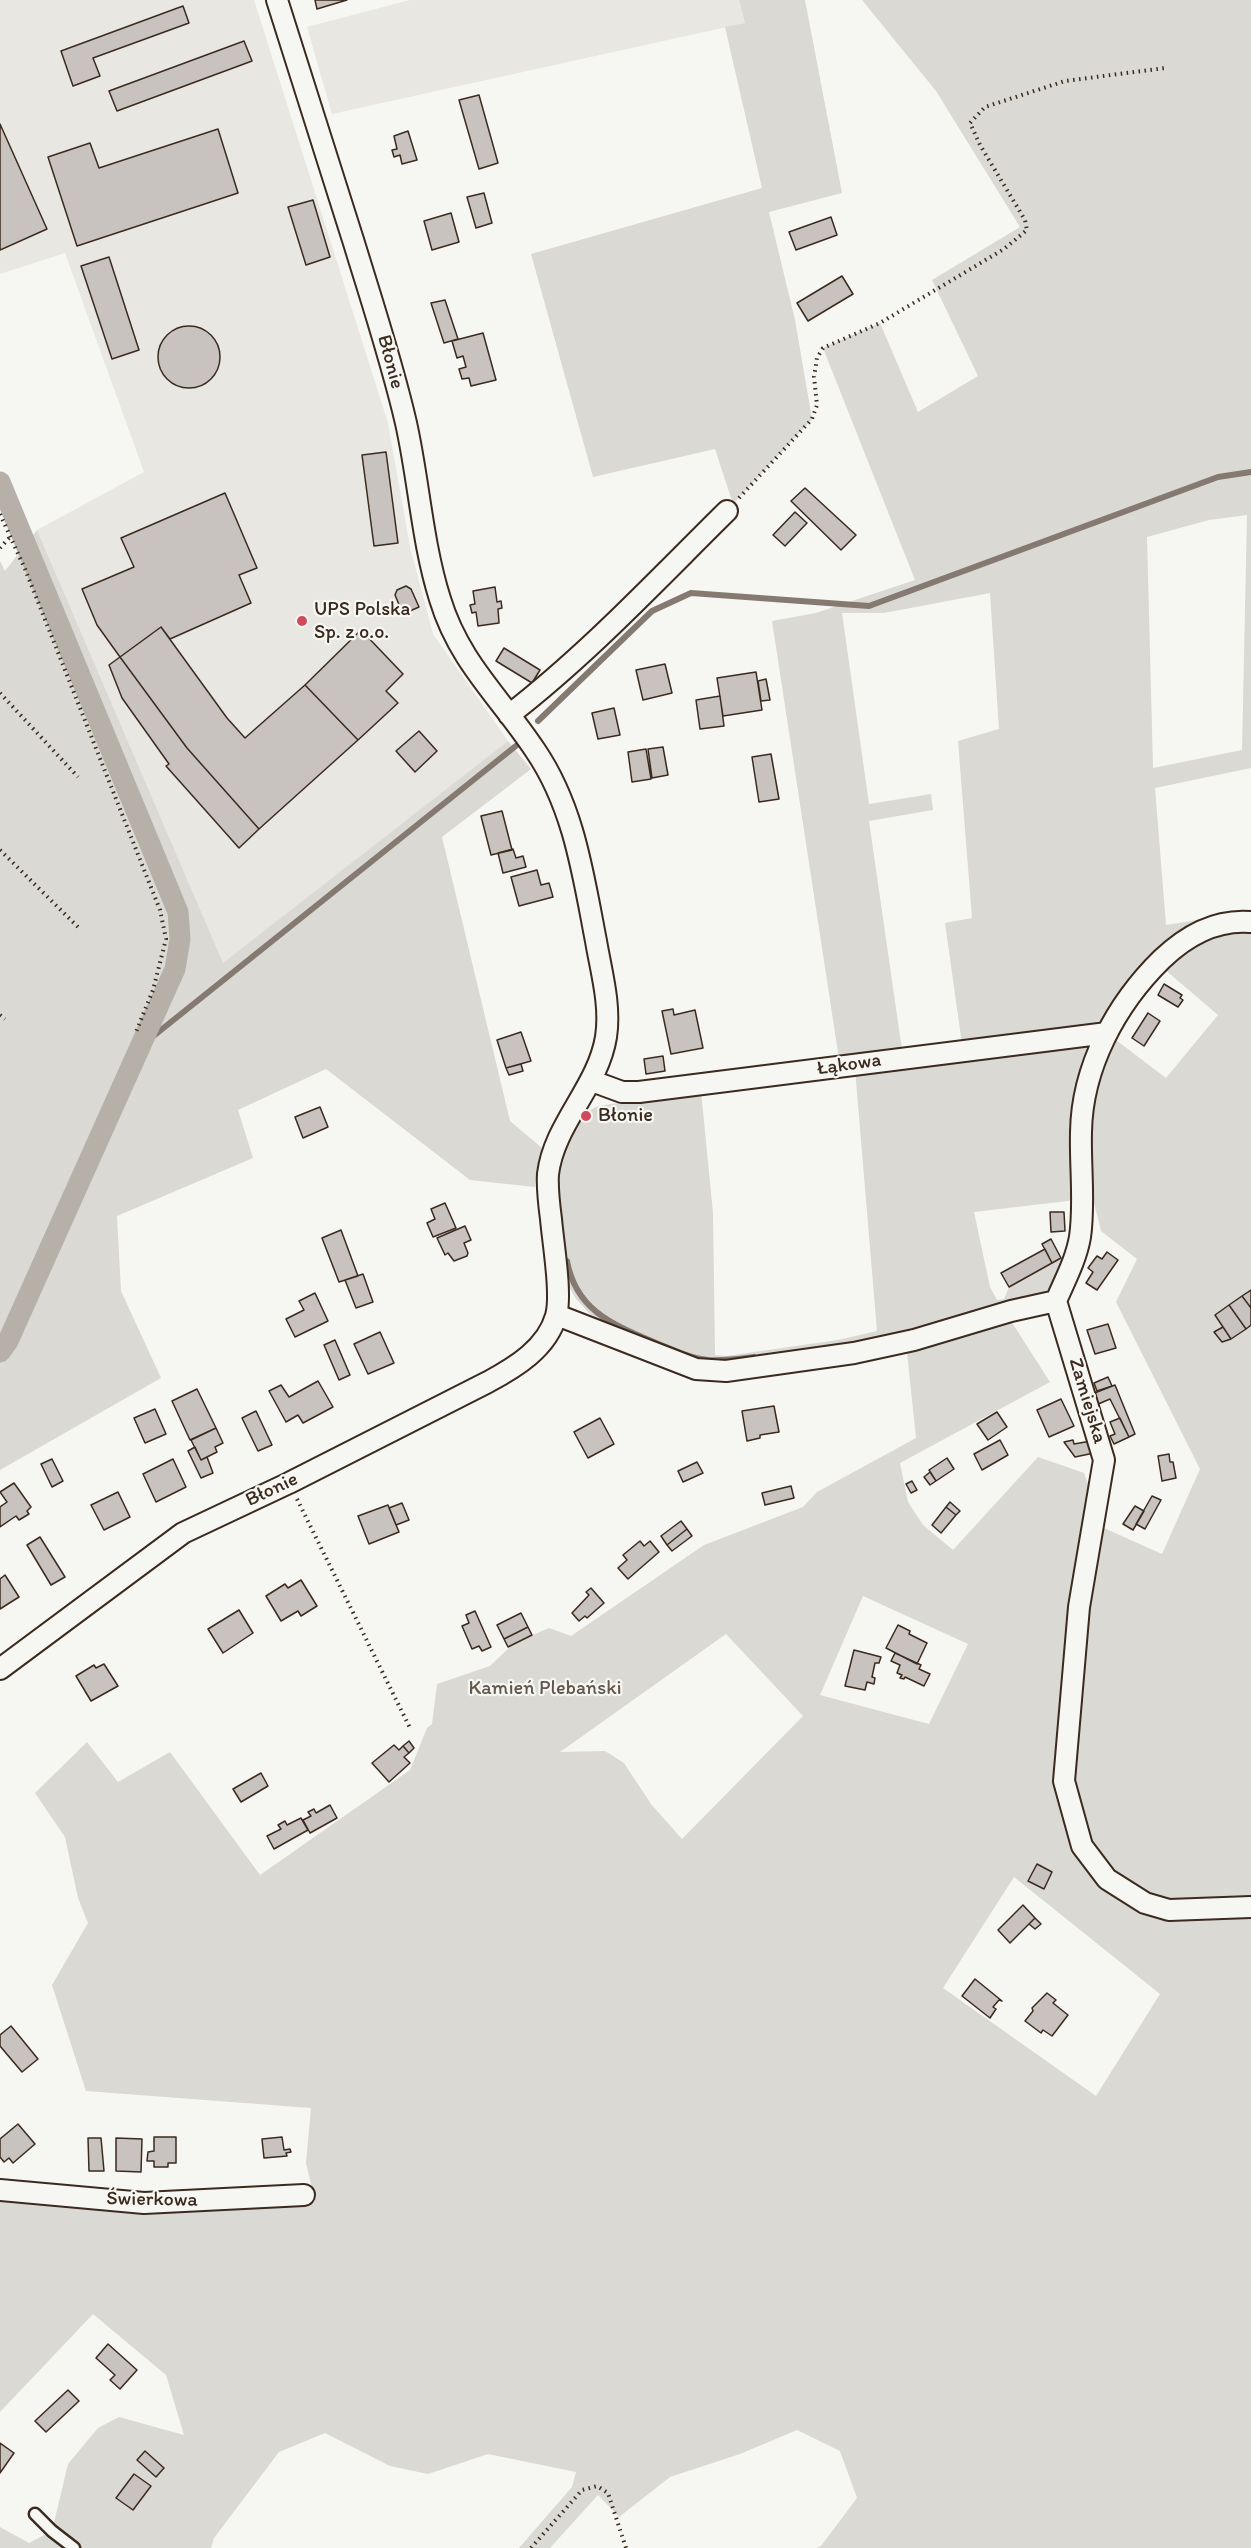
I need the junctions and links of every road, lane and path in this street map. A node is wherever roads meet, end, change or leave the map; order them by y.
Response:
1 (278, 0) edge
2 (1165, 68) dead end
3 (727, 511) joint
4 (0, 514) edge
5 (10, 537) junction
6 (0, 548) edge
7 (0, 693) edge
8 (509, 715) junction
9 (78, 777) dead end
10 (0, 850) edge
11 (1251, 922) edge
12 (79, 928) dead end
13 (0, 1015) edge
14 (5, 1019) dead end
15 (136, 1032) dead end
16 (1107, 1033) junction
17 (592, 1082) junction
18 (1056, 1301) junction
19 (557, 1315) junction
20 (289, 1482) junction
21 (0, 1669) edge
22 (411, 1730) dead end
23 (1251, 1907) edge
24 (0, 2190) edge
25 (304, 2195) dead end
26 (35, 2514) dead end
27 (74, 2548) edge
28 (531, 2548) edge
29 (626, 2548) edge

1 - 8 street, Błonie
2 - 3 path
3 - 8 street
4 - 5 path
5 - 6 path
5 - 15 path
7 - 9 path
8 - 17 street, Błonie
10 - 12 path
11 - 16 street
13 - 14 path
16 - 17 street, Łąkowa
16 - 18 street
17 - 19 street, Błonie
18 - 19 street
18 - 23 street, Zamiejska
19 - 20 street, Błonie
20 - 21 street, Błonie
20 - 22 path
24 - 25 street, Świerkowa
26 - 27 lane
28 - 29 path

